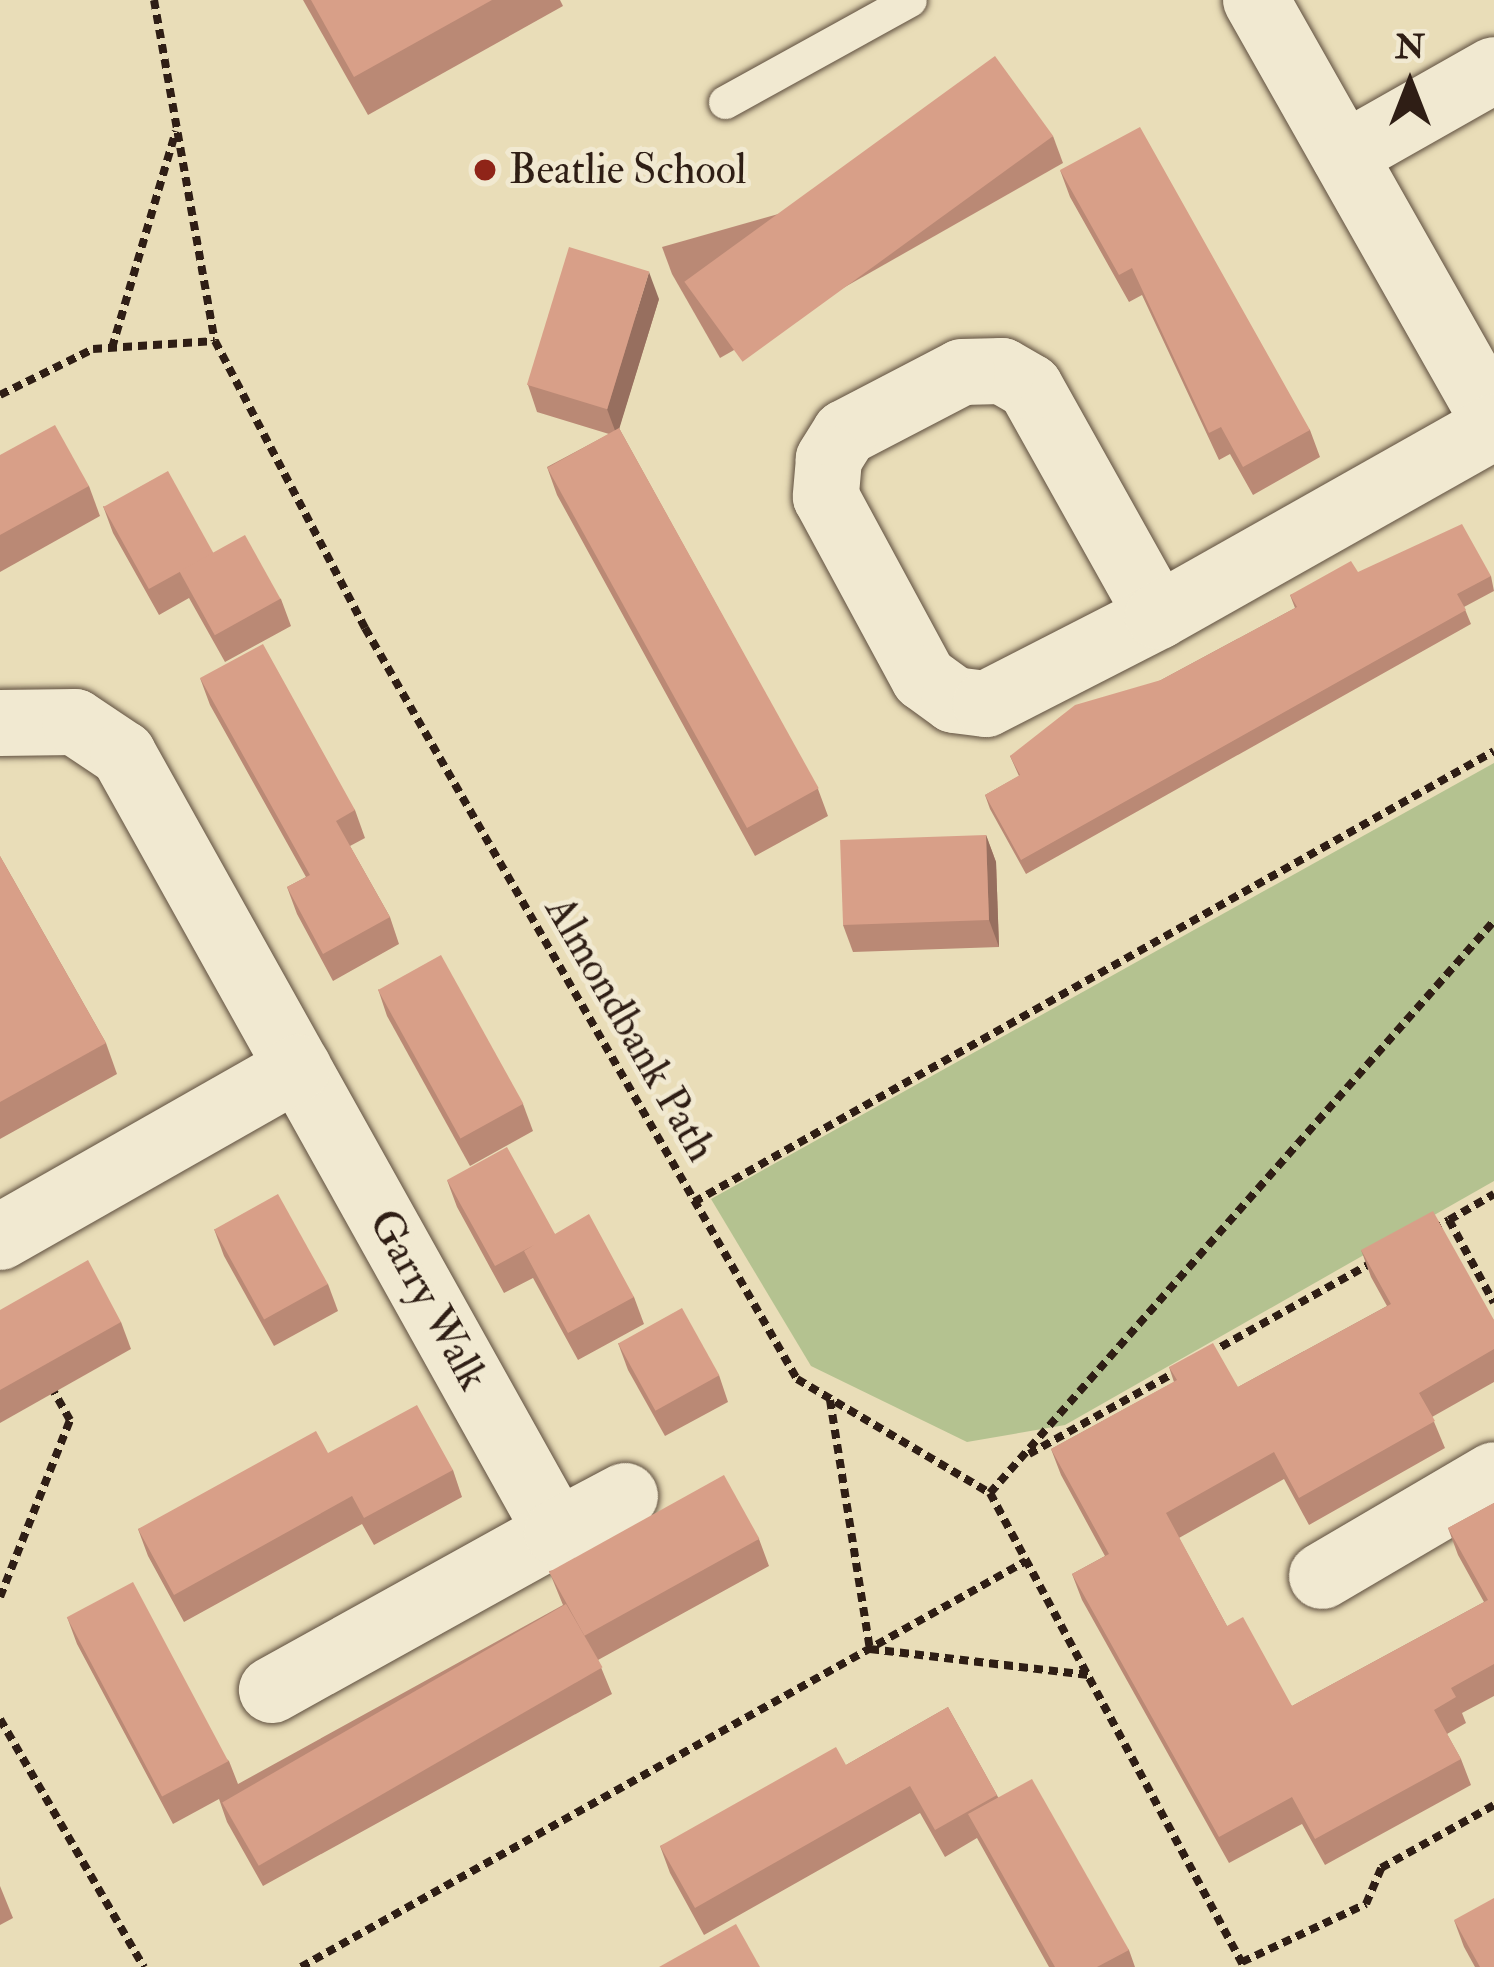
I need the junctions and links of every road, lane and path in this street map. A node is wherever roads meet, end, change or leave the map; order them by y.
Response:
1 (154, 0) edge
2 (910, 0) edge
3 (1256, 0) edge
4 (1494, 70) edge
5 (725, 102) dead end
6 (177, 129) junction
7 (1344, 155) junction
8 (215, 341) junction
9 (112, 348) junction
10 (0, 395) edge
11 (1494, 423) edge
12 (1158, 616) junction
13 (0, 723) edge
14 (1494, 752) edge
15 (1494, 921) edge
16 (298, 1068) junction
17 (1494, 1194) edge
18 (694, 1202) junction
19 (1449, 1220) junction
20 (0, 1237) edge
21 (1408, 1243) edge
22 (1388, 1254) edge
23 (1494, 1303) edge
24 (35, 1358) edge
25 (830, 1399) junction
26 (1021, 1458) junction
27 (1494, 1475) edge
28 (990, 1492) junction
29 (625, 1496) dead end
30 (557, 1532) junction
31 (1026, 1561) junction
32 (1322, 1576) dead end
33 (0, 1598) edge
34 (870, 1648) junction
35 (1089, 1675) junction
36 (272, 1690) dead end
37 (0, 1719) edge
38 (1494, 1805) edge
39 (1243, 1964) edge
40 (144, 1967) edge
41 (301, 1967) edge

1 - 6 path, Almondbank Path
2 - 5 lane
3 - 7 street
4 - 7 street
6 - 8 path, Almondbank Path
6 - 9 path
7 - 11 street
8 - 9 path
8 - 18 path, Almondbank Path
9 - 10 path
11 - 12 street
12 - 12 street
13 - 16 street, Garry Walk
14 - 18 path
15 - 26 path
16 - 20 street
16 - 30 street, Garry Walk
17 - 19 path
18 - 25 path, Almondbank Path
19 - 21 path
19 - 23 path
22 - 26 path
24 - 33 path
25 - 28 path, Almondbank Path
25 - 34 path
26 - 28 path
27 - 32 street
28 - 31 path
29 - 30 street
30 - 36 street
31 - 34 path
31 - 35 path
34 - 35 path
34 - 41 path
35 - 39 path
37 - 40 path
38 - 39 path

